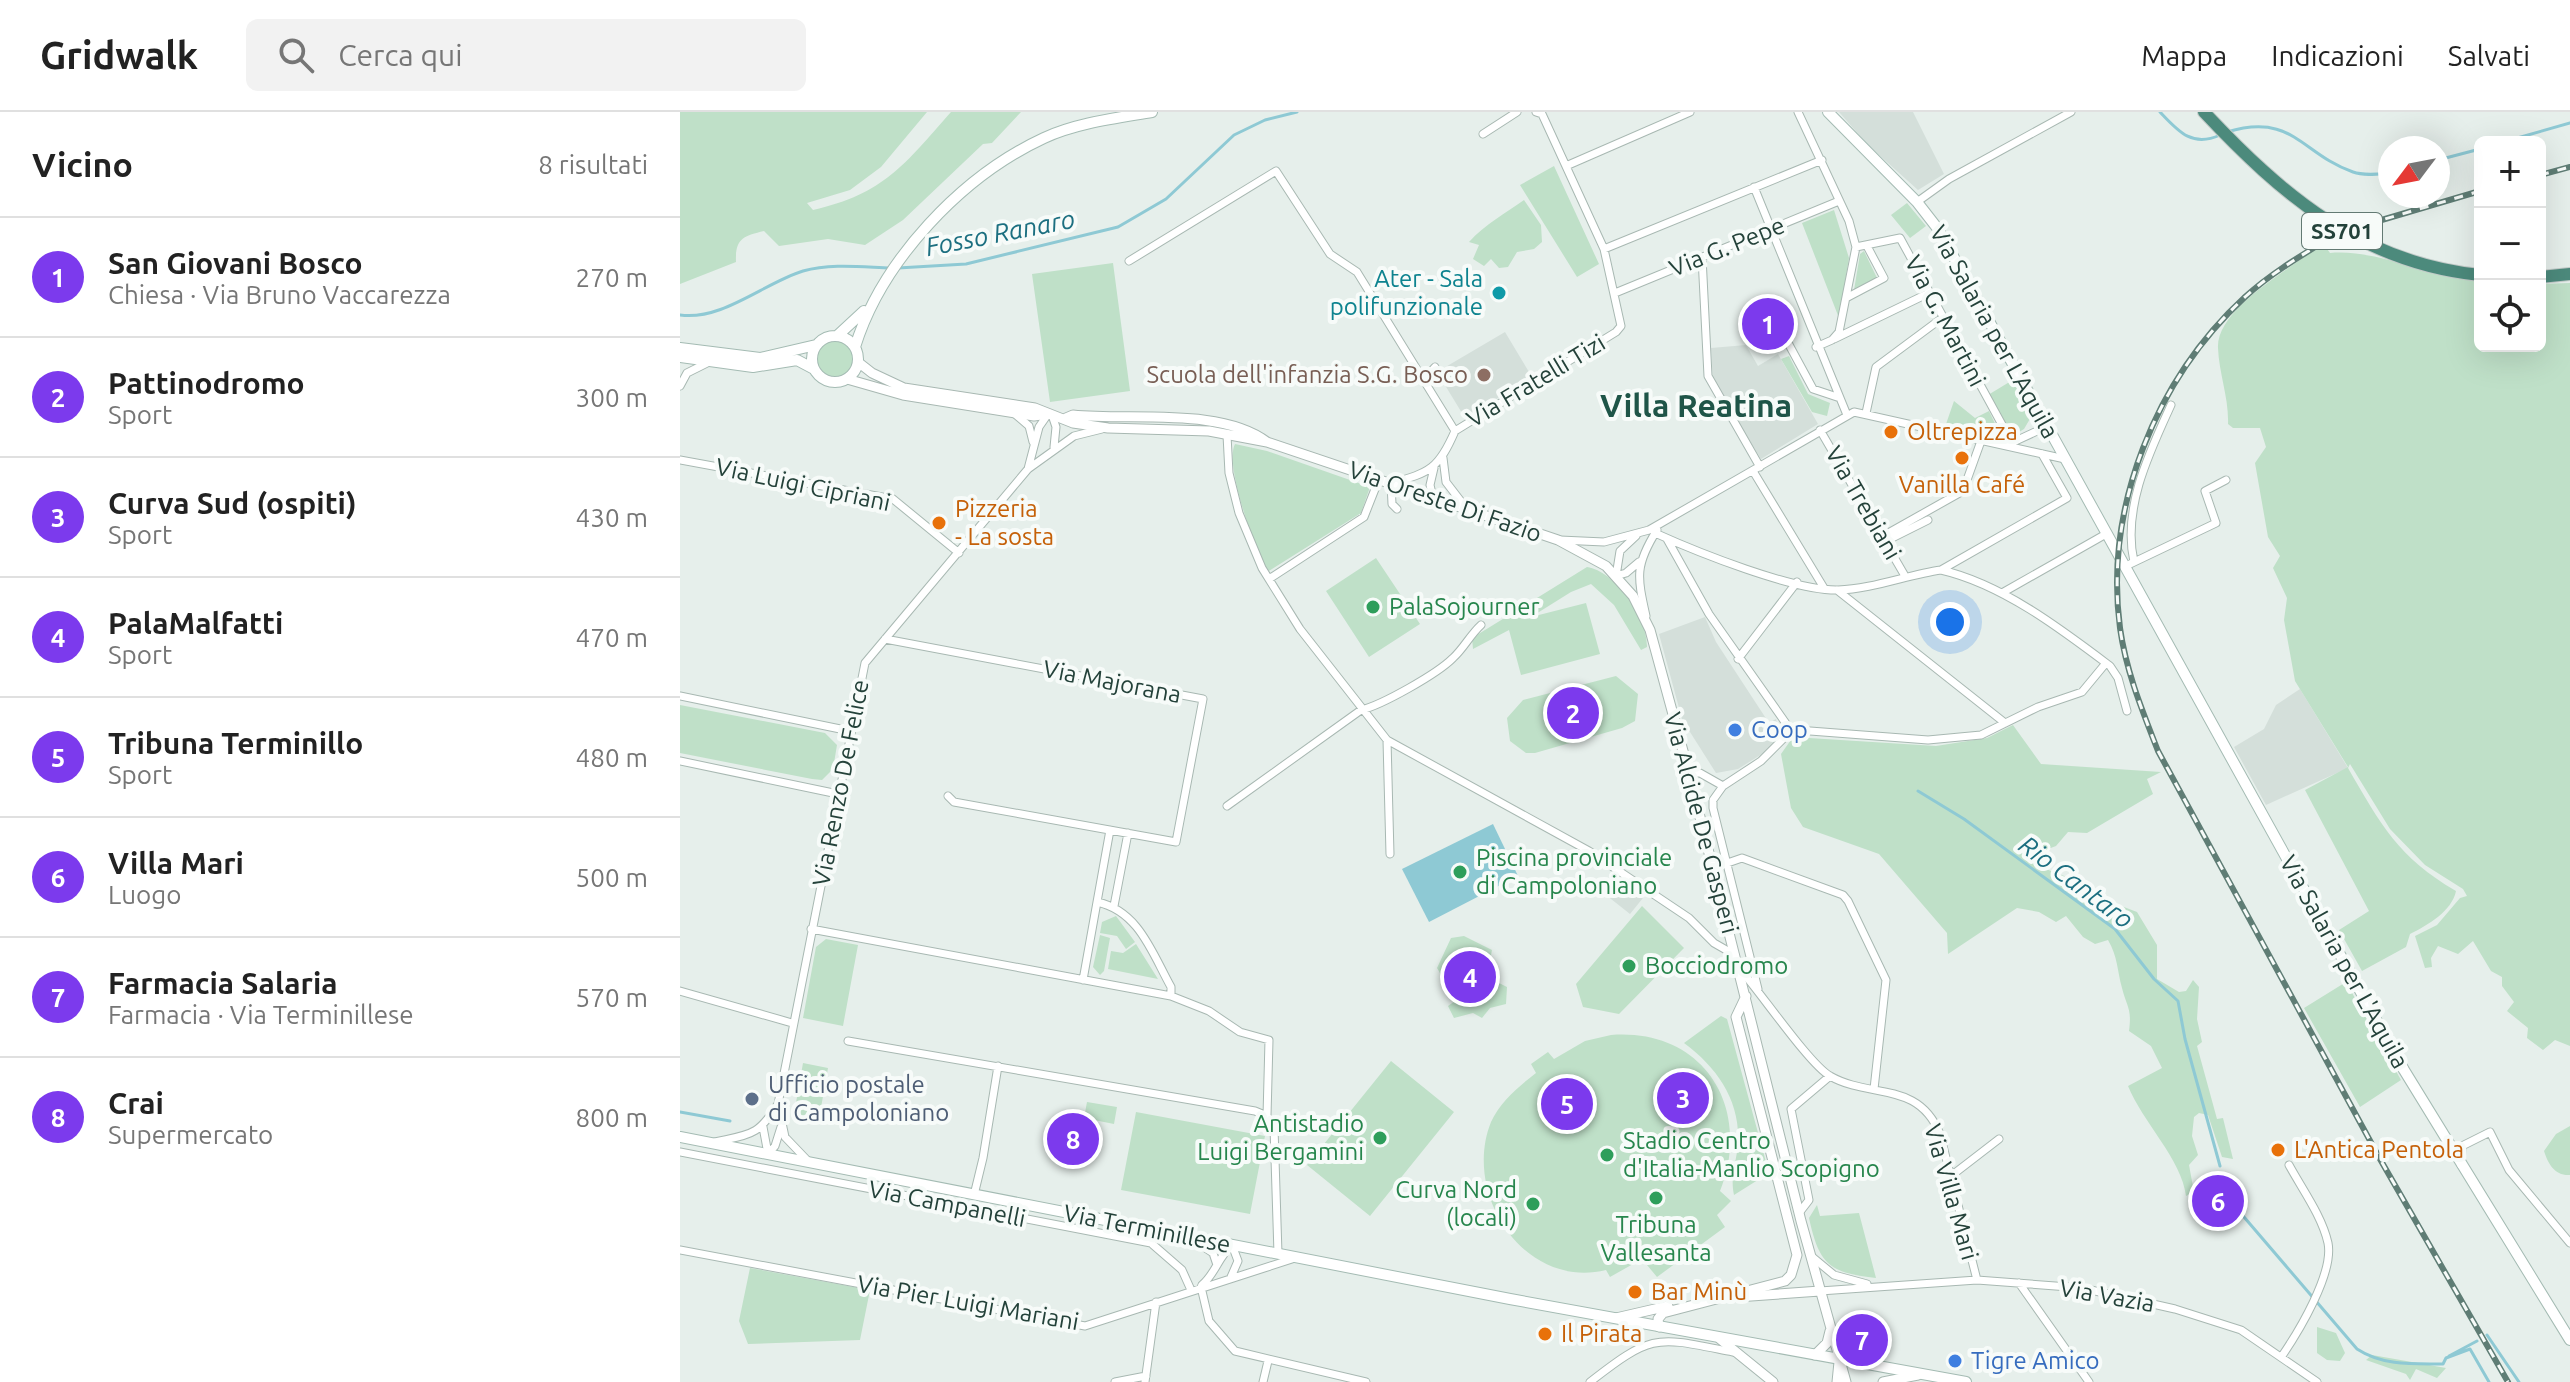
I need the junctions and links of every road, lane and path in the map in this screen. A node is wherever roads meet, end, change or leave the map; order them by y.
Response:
1 (1152, 112) edge
2 (1517, 112) edge
3 (1690, 112) edge
4 (1798, 112) edge
5 (1828, 112) edge
6 (2071, 112) edge
7 (2204, 112) edge
8 (1542, 113) edge
9 (1483, 134) dead end
10 (1822, 160) junction
11 (1566, 166) junction
12 (1754, 187) junction
13 (1839, 201) junction
14 (1917, 202) junction
15 (1770, 228) junction
16 (1867, 246) junction
17 (1856, 247) junction
18 (1604, 249) junction
19 (1702, 257) junction
20 (1129, 261) dead end
21 (2474, 274) edge
22 (2570, 274) edge
23 (2546, 276) edge
24 (1615, 293) junction
25 (1929, 293) junction
26 (1848, 297) junction
27 (875, 301) junction
28 (1942, 318) junction
29 (837, 336) junction
30 (1832, 340) junction
31 (1787, 341) dead end
32 (816, 345) junction
33 (855, 347) junction
34 (1816, 347) junction
35 (680, 348) edge
36 (680, 357) edge
37 (709, 362) junction
38 (858, 362) junction
39 (1435, 367) dead end
40 (814, 369) junction
41 (847, 379) junction
42 (1423, 380) junction
43 (680, 386) edge
44 (1837, 397) junction
45 (2171, 405) dead end
46 (1009, 411) junction
47 (1866, 413) junction
48 (1050, 415) junction
49 (1847, 415) junction
50 (1066, 418) junction
51 (2048, 426) junction
52 (1108, 428) junction
53 (1820, 430) junction
54 (1455, 431) junction
55 (1227, 435) junction
56 (2054, 438) junction
57 (1981, 441) junction
58 (1267, 442) junction
59 (2007, 444) junction
60 (1034, 445) junction
61 (1054, 449) junction
62 (2039, 453) junction
63 (1443, 458) junction
64 (2066, 459) junction
65 (680, 460) edge
66 (1435, 466) junction
67 (1028, 469) junction
68 (1756, 469) junction
69 (1444, 474) junction
70 (1379, 479) junction
71 (2226, 480) dead end
72 (1391, 483) junction
73 (1433, 498) junction
74 (1466, 508) junction
75 (1397, 509) dead end
76 (1928, 520) dead end
77 (1661, 525) junction
78 (1655, 533) junction
79 (2106, 534) junction
80 (1638, 535) junction
81 (1666, 538) junction
82 (1885, 538) junction
83 (1558, 540) junction
84 (959, 553) junction
85 (1639, 562) junction
86 (2130, 569) junction
87 (1941, 570) junction
88 (1616, 576) junction
89 (1905, 576) junction
90 (1269, 579) junction
91 (1797, 582) junction
92 (1824, 588) junction
93 (1837, 590) junction
94 (2002, 593) junction
95 (1481, 625) dead end
96 (1650, 630) junction
97 (885, 639) junction
98 (1738, 659) junction
99 (2106, 663) junction
100 (680, 696) edge
101 (1361, 710) junction
102 (2127, 711) dead end
103 (2005, 723) junction
104 (850, 731) junction
105 (1792, 732) junction
106 (1387, 740) junction
107 (680, 761) edge
108 (1689, 773) junction
109 (1723, 786) junction
110 (838, 794) junction
111 (948, 796) dead end
112 (1227, 806) dead end
113 (1110, 830) junction
114 (1128, 833) junction
115 (1390, 854) dead end
116 (1727, 862) junction
117 (1713, 868) junction
118 (1097, 902) junction
119 (1114, 906) junction
120 (811, 929) junction
121 (1735, 955) junction
122 (1738, 967) junction
123 (1083, 980) junction
124 (1758, 989) junction
125 (680, 991) edge
126 (1171, 996) junction
127 (1746, 996) junction
128 (792, 1023) junction
129 (848, 1041) dead end
130 (998, 1066) junction
131 (1830, 1076) junction
132 (1874, 1089) junction
133 (778, 1104) junction
134 (1267, 1116) junction
135 (782, 1125) junction
136 (763, 1126) junction
137 (680, 1137) edge
138 (1999, 1139) dead end
139 (713, 1143) junction
140 (680, 1152) edge
141 (768, 1154) junction
142 (810, 1163) junction
143 (2289, 1165) dead end
144 (2461, 1165) junction
145 (1951, 1176) junction
146 (974, 1195) junction
147 (1799, 1213) junction
148 (1187, 1236) junction
149 (2570, 1243) edge
150 (1232, 1245) junction
151 (680, 1250) edge
152 (1278, 1254) junction
153 (1811, 1256) junction
154 (1297, 1258) junction
155 (1217, 1265) junction
156 (1231, 1277) junction
157 (1977, 1280) junction
158 (2019, 1282) junction
159 (1201, 1287) junction
160 (1876, 1287) junction
161 (1191, 1290) junction
162 (1820, 1291) junction
163 (1734, 1296) junction
164 (1156, 1302) junction
165 (1703, 1302) junction
166 (1615, 1318) junction
167 (1659, 1327) junction
168 (1831, 1328) junction
169 (1720, 1339) junction
170 (2570, 1340) edge
171 (1735, 1352) junction
172 (1815, 1355) junction
173 (2282, 1356) junction
174 (1840, 1359) junction
175 (1268, 1361) junction
176 (1602, 1373) junction
177 (1926, 1374) junction
178 (1146, 1379) edge
179 (1115, 1382) edge
180 (1263, 1382) edge
181 (1366, 1382) edge
182 (1590, 1382) edge
183 (1608, 1382) edge
184 (1773, 1382) edge
185 (1837, 1382) edge
186 (1846, 1382) edge
187 (1883, 1382) edge
188 (1966, 1382) edge
189 (2089, 1382) edge
190 (2317, 1382) edge

1 - 27 main road
2 - 9 street
3 - 11 street
4 - 10 street
5 - 14 main road, Via Salaria per L'Aquila
6 - 14 street
7 - 21 highway, SS701
8 - 11 street, Via Fratelli Tizi
10 - 12 street
10 - 13 street
11 - 18 street, Via Fratelli Tizi
12 - 15 street
12 - 18 street
13 - 15 street, Via G. Pepe
13 - 17 street
14 - 51 main road, Via Salaria per L'Aquila
15 - 19 street, Via G. Pepe
15 - 34 street
16 - 17 street, Via G. Martini
16 - 25 street, Via G. Martini
16 - 26 street
17 - 26 street
18 - 24 street, Via Fratelli Tizi
19 - 24 street, Via G. Pepe
19 - 68 street
20 - 42 street
22 - 23 highway
24 - 54 street, Via Fratelli Tizi
25 - 28 street, Via G. Martini
25 - 30 street
26 - 30 street
27 - 29 main road
27 - 33 main road
28 - 47 street
28 - 59 street, Via G. Martini
29 - 32 main road
29 - 33 main road
30 - 34 street
31 - 44 street
32 - 35 main road
32 - 40 main road
33 - 38 main road
34 - 44 street
36 - 37 main road
37 - 40 main road
37 - 43 street
38 - 41 main road
38 - 48 street
39 - 42 street
40 - 41 main road
41 - 46 street
42 - 54 street
44 - 49 street
45 - 86 street
46 - 48 street
46 - 60 street
47 - 49 street
47 - 57 street
48 - 50 street
48 - 60 street
48 - 61 street
49 - 53 street
50 - 52 street, Via Oreste Di Fazio
50 - 58 street, Via Oreste Di Fazio
51 - 56 main road, Via Salaria per L'Aquila
51 - 59 street
52 - 55 street, Via Oreste Di Fazio
52 - 61 street
53 - 68 street
53 - 82 street, Via Trebiani
54 - 63 street
55 - 58 street, Via Oreste Di Fazio
55 - 90 street
56 - 62 street
56 - 64 main road, Via Salaria per L'Aquila
57 - 59 street
57 - 82 street
58 - 70 street, Via Oreste Di Fazio
59 - 62 street
60 - 67 street
61 - 67 street
62 - 64 street
62 - 87 street
63 - 66 street
63 - 69 street
64 - 79 main road, Via Salaria per L'Aquila
65 - 84 street, Via Luigi Cipriani
66 - 72 street
66 - 73 street
67 - 84 street, Via Renzo De Felice
68 - 77 street
68 - 92 street
69 - 73 street
69 - 74 street
70 - 72 street, Via Oreste Di Fazio
70 - 90 street
71 - 86 street
72 - 73 street, Via Oreste Di Fazio
72 - 75 street
73 - 74 street, Via Oreste Di Fazio
74 - 83 street, Via Oreste Di Fazio
76 - 82 street
77 - 78 street
77 - 80 street
78 - 81 street
78 - 85 street
79 - 86 main road, Via Salaria per L'Aquila
79 - 94 street
80 - 83 street
80 - 88 street
81 - 91 street
81 - 98 street
82 - 89 street, Via Trebiani
83 - 88 street, Via Oreste Di Fazio
84 - 97 street, Via Renzo De Felice
85 - 88 street
85 - 96 street
86 - 144 main road, Via Salaria per L'Aquila
87 - 89 street
87 - 94 street
88 - 96 street, Via Alcide De Gasperi
89 - 93 street
90 - 101 street
91 - 92 street
91 - 98 street
92 - 93 street
93 - 103 street
94 - 99 street
95 - 101 street
96 - 108 street, Via Alcide De Gasperi
97 - 104 street, Via Renzo De Felice
97 - 114 street, Via Majorana
98 - 105 street
99 - 102 street
99 - 103 street
100 - 104 street
101 - 106 street
101 - 112 street
103 - 105 street
104 - 110 street, Via Renzo De Felice
105 - 109 street
106 - 115 street
106 - 121 street
107 - 110 street
108 - 109 street
108 - 117 street, Via Alcide De Gasperi
109 - 116 street
110 - 120 street, Via Renzo De Felice
111 - 113 street, Via Majorana
113 - 114 street, Via Majorana
113 - 118 street
114 - 119 street
116 - 117 street
116 - 124 street
116 - 132 street
117 - 121 street, Via Alcide De Gasperi
118 - 119 street
118 - 123 street
119 - 126 street
120 - 123 street
120 - 128 street, Via Renzo De Felice
121 - 122 street, Via Alcide De Gasperi
122 - 124 street
122 - 127 street, Via Alcide De Gasperi
123 - 126 street
124 - 131 street
125 - 128 street
126 - 134 street
127 - 147 street, Via Alcide De Gasperi
127 - 163 street
128 - 133 street, Via Renzo De Felice
129 - 130 street
130 - 134 street
130 - 146 street
131 - 132 street, Via Villa Mari
131 - 147 street
132 - 145 street, Via Villa Mari
133 - 135 street, Via Renzo De Felice
133 - 136 street, Via Renzo De Felice
134 - 152 street
135 - 141 street
135 - 142 street, Via Renzo De Felice
136 - 139 street
136 - 141 street
137 - 139 main road, Via Terminillese
138 - 145 street
139 - 141 main road, Via Terminillese
140 - 161 street, Via Campanelli
141 - 142 main road, Via Terminillese
142 - 146 main road, Via Terminillese
143 - 173 street
144 - 149 street
144 - 170 main road, Via Salaria per L'Aquila
145 - 157 street, Via Villa Mari
146 - 148 main road, Via Terminillese
147 - 153 street, Via Alcide De Gasperi
148 - 150 main road, Via Terminillese
148 - 155 street
150 - 152 main road, Via Terminillese
150 - 155 street
150 - 156 street
151 - 164 street, Via Pier Luigi Mariani
152 - 154 main road, Via Terminillese
153 - 160 street, Via Vazia
153 - 162 street, Via Alcide De Gasperi
154 - 156 street, Via Pier Luigi Mariani
154 - 166 main road, Via Terminillese
155 - 159 street
156 - 159 street, Via Pier Luigi Mariani
157 - 158 street, Via Vazia
157 - 160 street, Via Vazia
158 - 173 street, Via Vazia
158 - 189 street
159 - 161 street, Via Pier Luigi Mariani
159 - 175 street
160 - 162 street, Via Vazia
161 - 164 street, Via Pier Luigi Mariani
162 - 163 street
162 - 168 street, Via Alcide De Gasperi
163 - 165 street
164 - 178 street
165 - 166 street
165 - 167 street
166 - 167 main road, Via Terminillese
167 - 169 main road, Via Terminillese
168 - 172 street
168 - 174 street, Via Alcide De Gasperi
169 - 171 street
169 - 172 main road, Via Terminillese
171 - 176 street
171 - 184 street
172 - 174 main road, Via Terminillese
173 - 190 street, Via Vazia
174 - 177 main road
174 - 185 street
174 - 186 street, Via Alcide De Gasperi
175 - 180 street
175 - 181 street
176 - 182 street
176 - 183 street
177 - 187 street
177 - 188 main road
178 - 179 street

